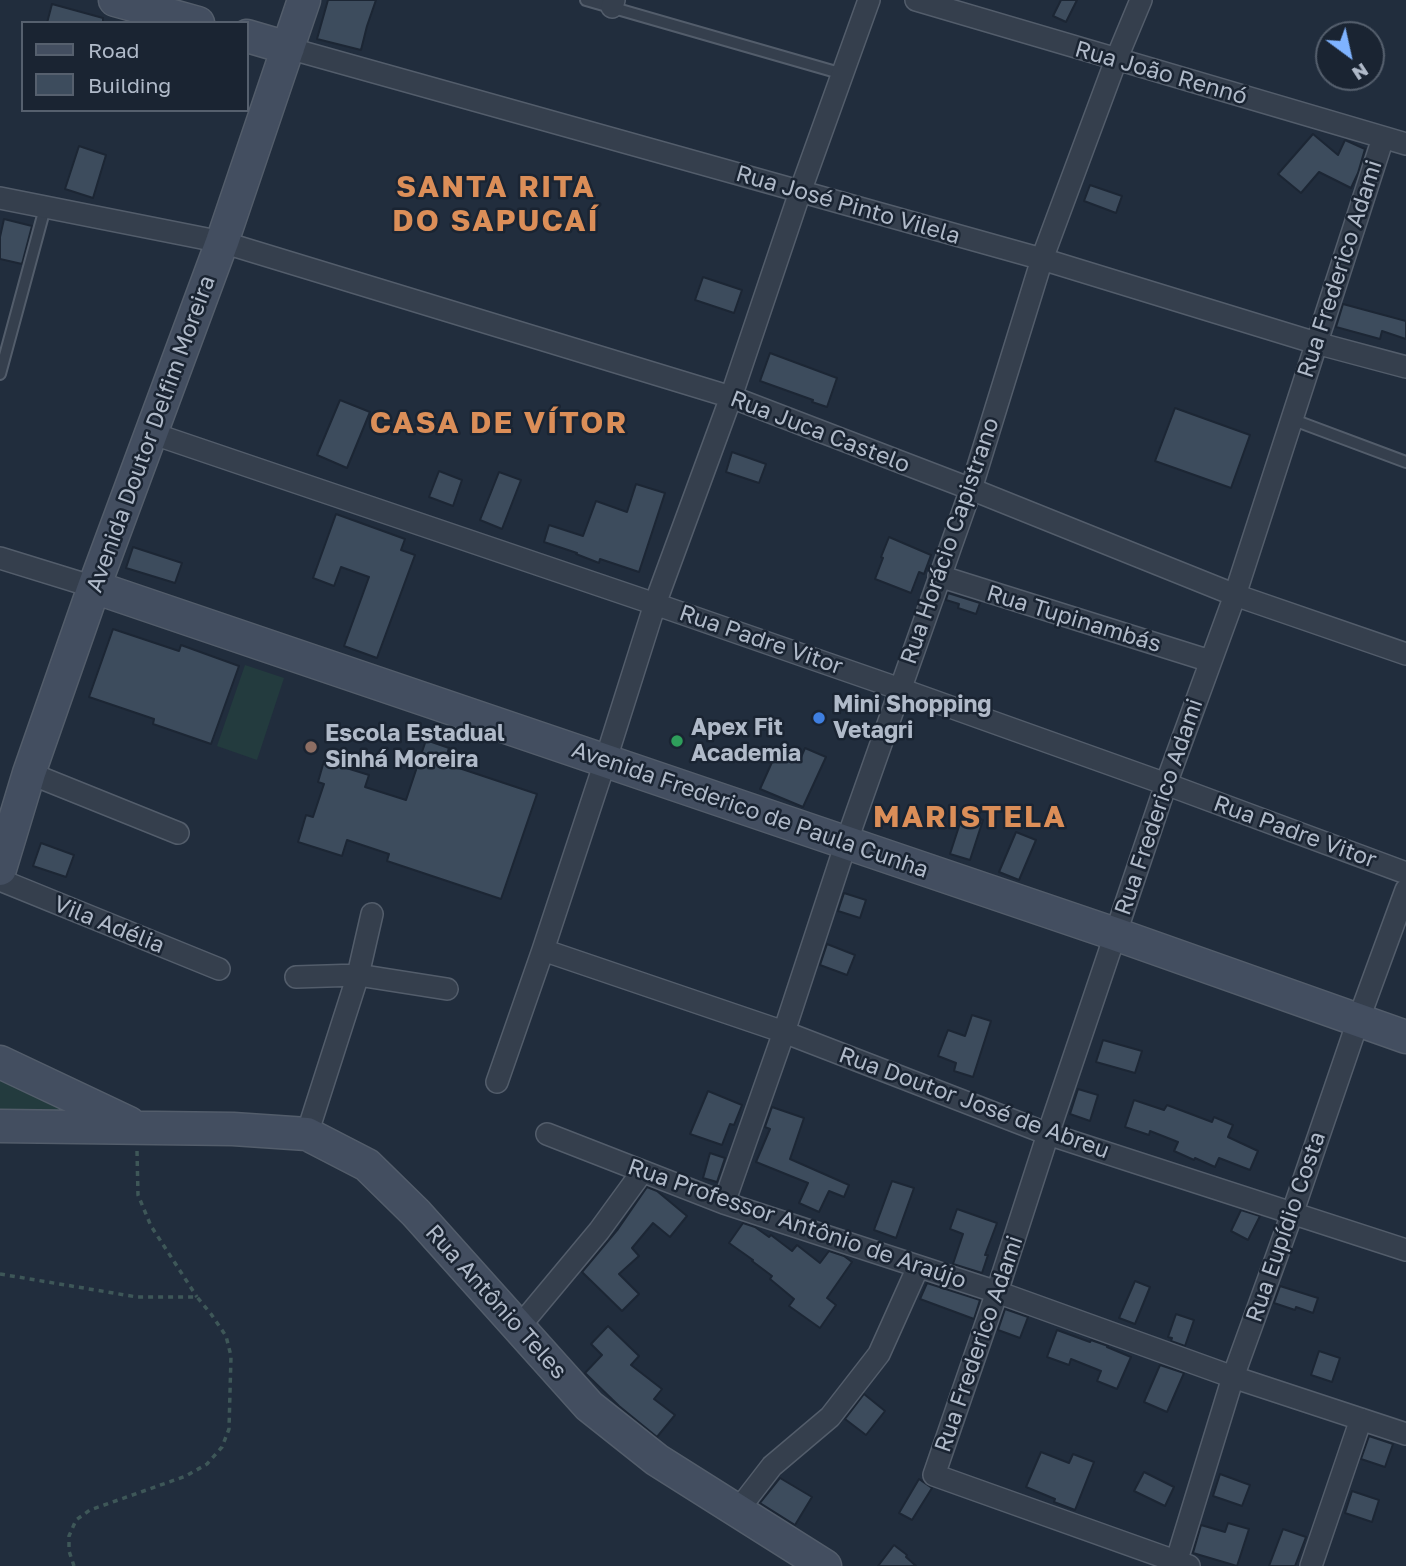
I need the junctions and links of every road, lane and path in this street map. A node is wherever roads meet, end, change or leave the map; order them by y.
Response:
1 (115, 0) edge
2 (304, 0) edge
3 (586, 0) edge
4 (869, 0) edge
5 (916, 0) edge
6 (1141, 0) edge
7 (613, 3) edge
8 (191, 21) edge
9 (248, 36) edge
10 (288, 48) junction
11 (1116, 60) junction
12 (843, 74) junction
13 (1383, 138) junction
14 (1406, 144) edge
15 (800, 192) junction
16 (0, 198) edge
17 (45, 208) junction
18 (222, 242) junction
19 (1042, 259) junction
20 (1316, 342) junction
21 (1406, 367) edge
22 (0, 374) edge
23 (731, 397) junction
24 (1291, 419) junction
25 (151, 433) junction
26 (1406, 462) edge
27 (971, 489) junction
28 (0, 558) edge
29 (939, 576) junction
30 (93, 587) junction
31 (1235, 595) junction
32 (655, 604) junction
33 (1406, 654) edge
34 (1210, 661) junction
35 (900, 689) junction
36 (606, 762) junction
37 (29, 773) junction
38 (1166, 784) junction
39 (178, 833) dead end
40 (846, 843) junction
41 (0, 869) edge
42 (1406, 873) edge
43 (0, 880) edge
44 (1406, 890) edge
45 (372, 914) dead end
46 (1115, 934) junction
47 (543, 950) junction
48 (219, 969) dead end
49 (358, 975) junction
50 (296, 977) dead end
51 (447, 989) dead end
52 (1358, 1021) junction
53 (784, 1032) junction
54 (1406, 1037) edge
55 (0, 1062) edge
56 (497, 1082) dead end
57 (0, 1126) edge
58 (137, 1127) junction
59 (307, 1134) junction
60 (547, 1134) dead end
61 (1048, 1134) junction
62 (642, 1172) junction
63 (724, 1203) junction
64 (1292, 1214) junction
65 (1406, 1250) edge
66 (918, 1267) junction
67 (0, 1274) edge
68 (998, 1292) junction
69 (197, 1297) junction
70 (519, 1327) junction
71 (1233, 1377) junction
72 (1361, 1419) junction
73 (1406, 1434) edge
74 (738, 1510) junction
75 (1180, 1565) edge
76 (74, 1566) edge
77 (825, 1566) edge
78 (1311, 1566) edge

1 - 8 main road
2 - 10 main road, Avenida Doutor Delfim Moreira
3 - 7 lane
4 - 12 street
5 - 11 street, Rua João Rennó
6 - 11 street, Rua Horácio Capistrano
7 - 12 lane
9 - 10 main road
10 - 15 street, Rua José Pinto Vilela
10 - 18 main road, Avenida Doutor Delfim Moreira
11 - 13 street, Rua João Rennó
11 - 19 street, Rua Horácio Capistrano
12 - 15 street
13 - 14 street, Rua João Rennó
13 - 20 street, Rua Frederico Adami
15 - 19 street, Rua José Pinto Vilela
15 - 23 street
16 - 17 street, Rua Juca Castelo
17 - 18 street, Rua Juca Castelo
17 - 22 lane
18 - 23 street, Rua Juca Castelo
18 - 25 main road, Avenida Doutor Delfim Moreira
19 - 20 street, Rua José Pinto Vilela
19 - 27 street, Rua Horácio Capistrano
20 - 21 street, Rua José Pinto Vilela
20 - 24 street, Rua Frederico Adami
23 - 27 street, Rua Juca Castelo
23 - 32 street
24 - 26 lane
24 - 31 street, Rua Frederico Adami
25 - 30 main road, Avenida Doutor Delfim Moreira
25 - 32 street, Rua Padre Vitor
27 - 29 street, Rua Horácio Capistrano
27 - 31 street, Rua Juca Castelo
28 - 30 street
29 - 34 street, Rua Tupinambás
29 - 35 street, Rua Horácio Capistrano
30 - 36 main road, Avenida Frederico de Paula Cunha
30 - 37 main road, Avenida Doutor Delfim Moreira
31 - 33 street, Rua Juca Castelo
31 - 34 street, Rua Frederico Adami
32 - 35 street, Rua Padre Vitor
32 - 36 street
34 - 38 street, Rua Frederico Adami
35 - 38 street, Rua Padre Vitor
35 - 40 street, Rua Horácio Capistrano
36 - 40 main road, Avenida Frederico de Paula Cunha
36 - 47 street
37 - 39 street
37 - 41 main road, Avenida Doutor Delfim Moreira
38 - 42 street, Rua Padre Vitor
38 - 46 street, Rua Frederico Adami
40 - 46 main road, Avenida Frederico de Paula Cunha
40 - 53 street, Rua Horácio Capistrano
43 - 48 street, Vila Adélia
44 - 52 street, Rua Eupídio Costa
45 - 49 street
46 - 52 main road, Avenida Frederico de Paula Cunha
46 - 61 street, Rua Frederico Adami
47 - 53 street, Rua Doutor José de Abreu
47 - 56 street
49 - 50 street
49 - 51 street
49 - 59 street
52 - 54 main road, Avenida Frederico de Paula Cunha
52 - 64 street, Rua Eupídio Costa
53 - 61 street, Rua Doutor José de Abreu
53 - 63 street, Rua Horácio Capistrano
55 - 58 main road, Rua Antônio Teles
57 - 58 main road, Rua Antônio Teles
58 - 59 main road, Rua Antônio Teles
58 - 69 path
59 - 70 main road, Rua Antônio Teles
60 - 62 street, Rua Professor Antônio de Araújo
61 - 64 street, Rua Doutor José de Abreu
61 - 68 street, Rua Frederico Adami
62 - 63 street, Rua Professor Antônio de Araújo
62 - 70 street
63 - 66 street, Rua Professor Antônio de Araújo
64 - 65 street, Rua Doutor José de Abreu
64 - 71 street, Rua Eupídio Costa
66 - 68 street, Rua Professor Antônio de Araújo
66 - 74 street
67 - 69 path
68 - 71 street, Rua Professor Antônio de Araújo
68 - 75 street, Rua Frederico Adami
69 - 76 path
70 - 74 main road, Rua Antônio Teles
71 - 72 street, Rua Professor Antônio de Araújo
71 - 75 street, Rua Eupídio Costa
72 - 73 street, Rua Professor Antônio de Araújo
72 - 78 street
74 - 77 main road, Rua Antônio Teles

